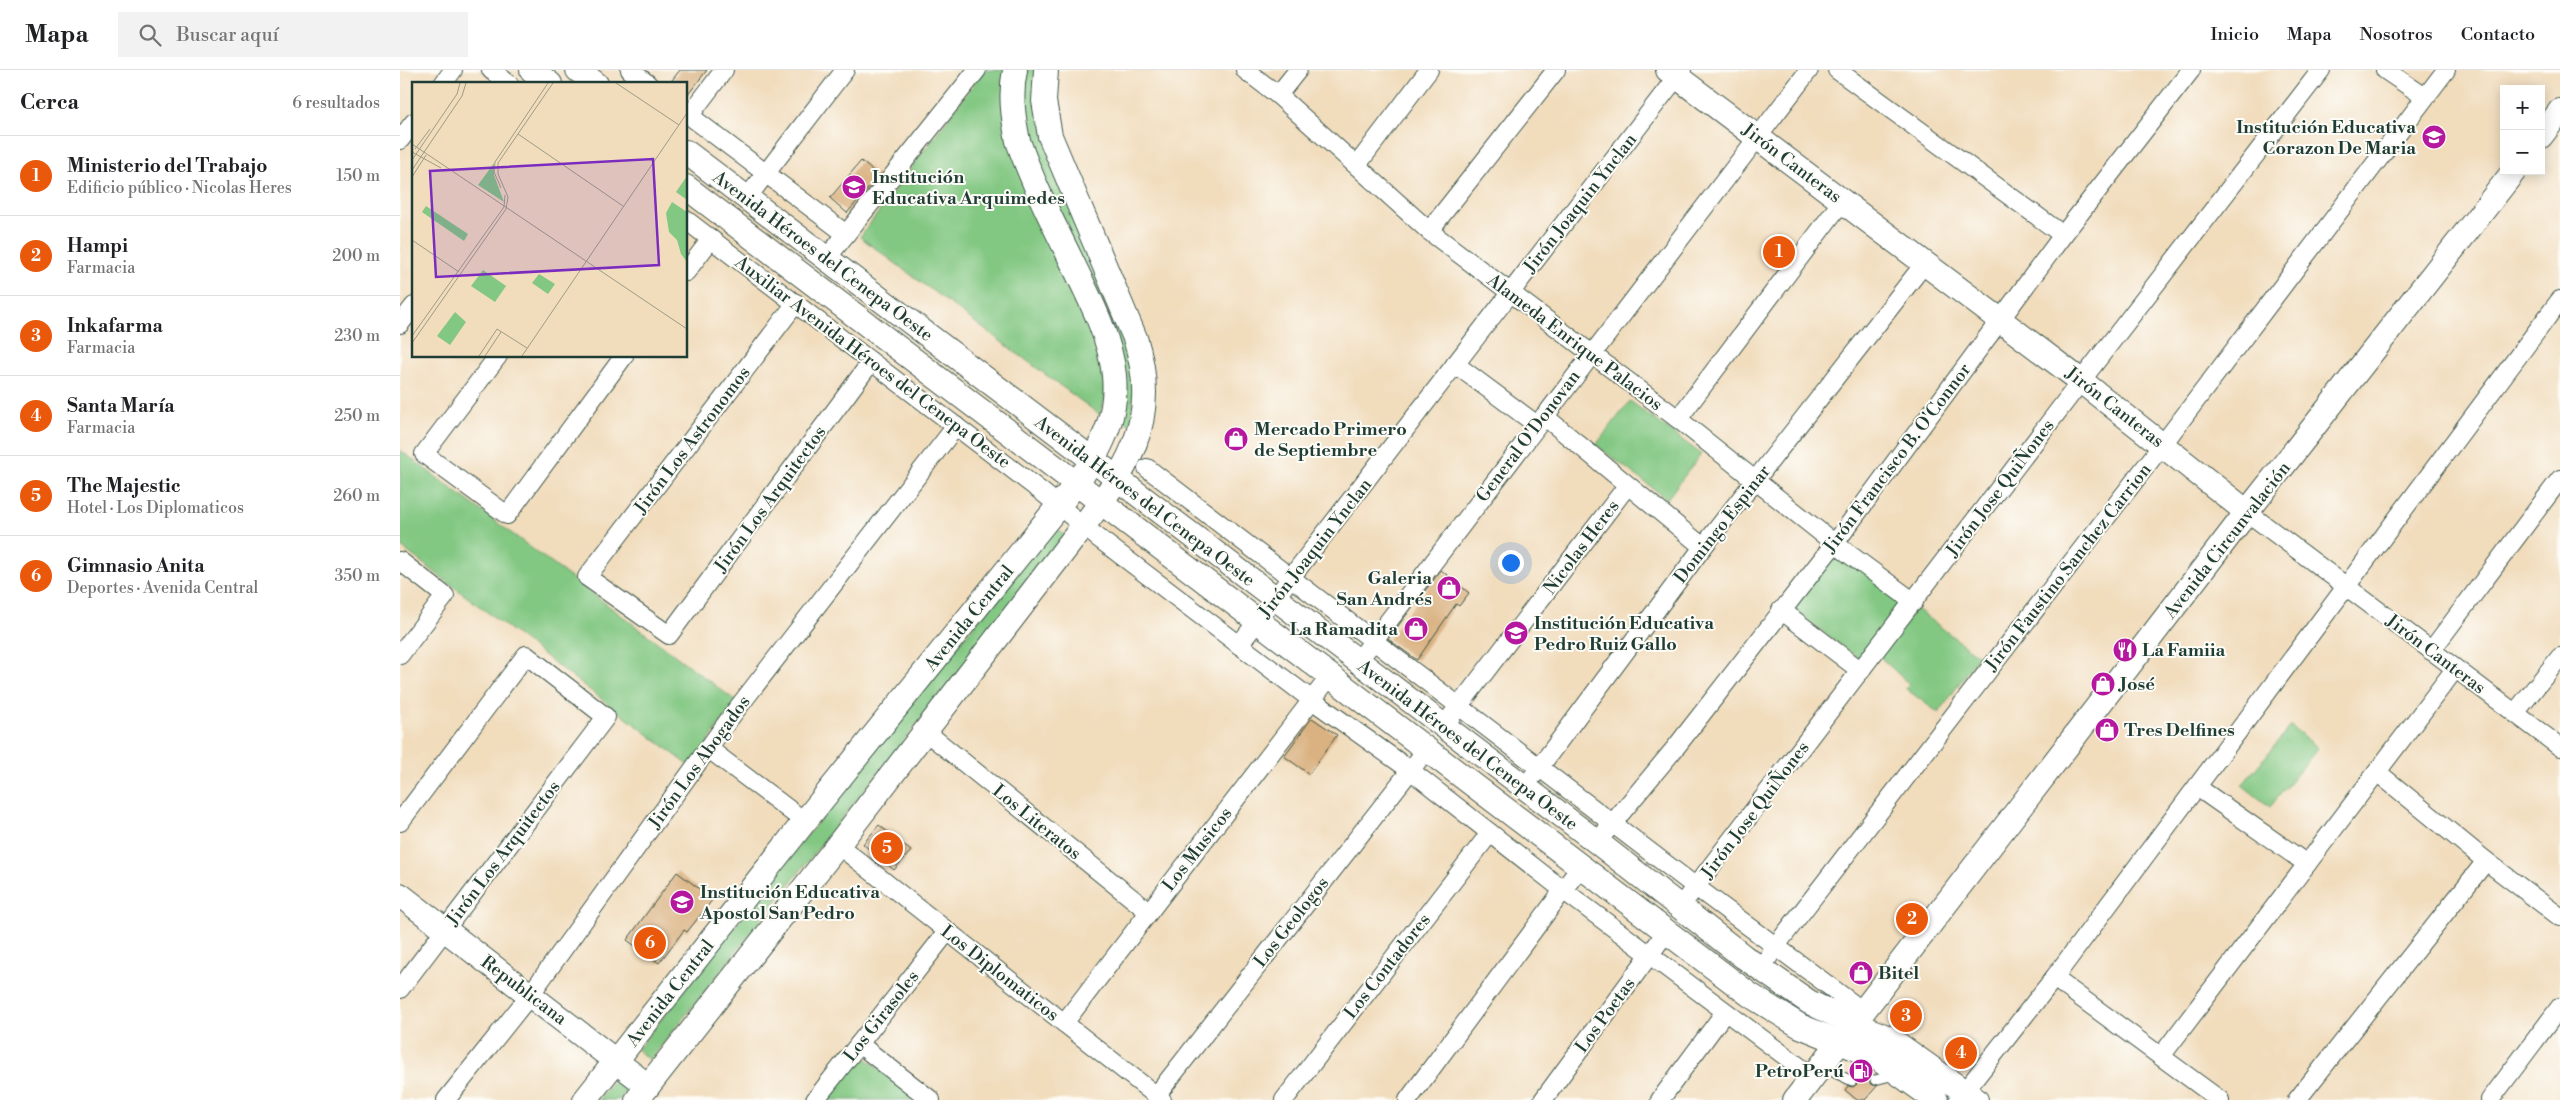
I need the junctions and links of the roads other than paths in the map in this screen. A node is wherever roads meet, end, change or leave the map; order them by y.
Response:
1 (453, 70) edge
2 (491, 70) edge
3 (532, 70) edge
4 (630, 70) edge
5 (724, 70) edge
6 (845, 70) edge
7 (978, 70) edge
8 (1015, 70) edge
9 (1046, 70) edge
10 (1245, 70) edge
11 (1298, 70) edge
12 (1429, 70) edge
13 (1556, 70) edge
14 (1810, 70) edge
15 (1837, 70) edge
16 (2191, 70) edge
17 (2321, 70) edge
18 (2385, 70) edge
19 (2446, 70) edge
20 (1676, 72) edge
21 (444, 82) edge
22 (506, 82) edge
23 (547, 82) edge
24 (645, 82) edge
25 (1278, 95) junction
26 (2425, 97) junction
27 (2560, 111) edge
28 (688, 114) edge
29 (412, 125) edge
30 (2545, 131) edge
31 (1758, 137) junction
32 (400, 140) edge
33 (688, 154) edge
34 (1357, 166) junction
35 (766, 173) junction
36 (2511, 175) edge
37 (688, 189) edge
38 (747, 198) junction
39 (1843, 200) junction
40 (688, 222) edge
41 (1428, 231) junction
42 (846, 234) junction
43 (2063, 235) junction
44 (711, 239) junction
45 (827, 258) junction
46 (1924, 264) junction
47 (688, 269) edge
48 (1510, 294) junction
49 (2560, 300) edge
50 (796, 303) junction
51 (412, 309) edge
52 (2000, 319) junction
53 (400, 324) edge
54 (1591, 354) junction
55 (496, 358) edge
56 (623, 358) edge
57 (871, 362) junction
58 (1456, 364) junction
59 (2081, 381) junction
60 (1678, 419) junction
61 (1540, 420) junction
62 (956, 426) junction
63 (2163, 444) junction
64 (1093, 462) junction
65 (1147, 468) dead end
66 (2560, 479) edge
67 (1117, 480) junction
68 (1757, 481) junction
69 (1076, 484) junction
70 (1628, 486) junction
71 (1101, 502) junction
72 (1059, 505) junction
73 (2247, 512) junction
74 (1083, 526) junction
75 (1834, 543) junction
76 (1703, 547) junction
77 (400, 562) edge
78 (1292, 578) junction
79 (2347, 587) junction
80 (1275, 600) junction
81 (1914, 602) junction
82 (1781, 610) junction
83 (1258, 620) junction
84 (669, 636) joint
85 (1373, 641) junction
86 (1239, 645) junction
87 (2431, 651) junction
88 (400, 656) edge
89 (2560, 656) edge
90 (1358, 661) junction
91 (2455, 669) junction
92 (1861, 672) junction
93 (1331, 676) junction
94 (1312, 700) junction
95 (1459, 706) junction
96 (2515, 713) junction
97 (1444, 727) junction
98 (926, 732) junction
99 (2560, 747) edge
100 (709, 749) junction
101 (1427, 750) junction
102 (1540, 767) junction
103 (1410, 770) junction
104 (2377, 772) junction
105 (2197, 787) junction
106 (1524, 788) junction
107 (804, 821) junction
108 (400, 822) edge
109 (1613, 823) junction
110 (1490, 833) junction
111 (1597, 842) junction
112 (838, 845) junction
113 (2486, 861) junction
114 (2307, 864) junction
115 (1581, 866) junction
116 (1696, 887) junction
117 (1563, 890) junction
118 (400, 895) edge
119 (1680, 907) junction
120 (1149, 912) junction
121 (2560, 917) edge
122 (445, 930) junction
123 (1667, 931) junction
124 (947, 932) junction
125 (1775, 947) junction
126 (1650, 954) junction
127 (1761, 969) junction
128 (2054, 978) junction
129 (400, 988) edge
130 (530, 995) junction
131 (2560, 1007) edge
132 (1726, 1012) junction
133 (1064, 1023) junction
134 (1853, 1026) junction
135 (859, 1044) junction
136 (2162, 1055) junction
137 (617, 1060) junction
138 (1817, 1072) junction
139 (1901, 1073) junction
140 (1875, 1080) dead end
141 (1852, 1081) dead end
142 (642, 1093) edge
143 (1966, 1097) edge
144 (1159, 1098) edge
145 (446, 1100) edge
146 (585, 1100) edge
147 (815, 1100) edge
148 (931, 1100) edge
149 (1284, 1100) edge
150 (1408, 1100) edge
151 (1543, 1100) edge
152 (1660, 1100) edge
153 (1795, 1100) edge
154 (1936, 1100) edge
155 (2220, 1100) edge
156 (2297, 1100) edge
157 (2490, 1100) edge

1 - 21 street
2 - 22 street
3 - 23 main road
4 - 24 street
5 - 28 street
6 - 35 street
7 - 42 street
8 - 64 main road, Avenida Central
9 - 67 main road, Avenida Central
10 - 25 street, Alameda Enrique Palacios
11 - 25 street
12 - 34 street
13 - 41 street
14 - 31 street, General O'Donovan
15 - 43 street
16 - 43 street, Jirón Francisco B. O'Connor
17 - 59 street, Jirón Jose QuiÑones
18 - 26 street
19 - 26 street, Jirón Faustino Sanchez Carrion
20 - 31 main road, Jirón Canteras
20 - 48 street, Jirón Joaquin Ynclan
25 - 34 street, Alameda Enrique Palacios
26 - 63 street, Jirón Faustino Sanchez Carrion
27 - 30 main road
28 - 35 street
29 - 32 street
31 - 39 main road, Jirón Canteras
31 - 54 street, General O'Donovan
33 - 38 main road, Avenida Héroes del Cenepa Oeste
34 - 41 street, Alameda Enrique Palacios
35 - 38 street
35 - 42 street
36 - 73 main road, Avenida Circunvalación
37 - 69 main road, Avenida Héroes del Cenepa Oeste
38 - 45 main road, Avenida Héroes del Cenepa Oeste
39 - 46 main road, Jirón Canteras
39 - 60 street
40 - 44 street, Auxiliar Avenida Héroes del Cenepa Oeste
41 - 48 street, Alameda Enrique Palacios
42 - 45 street
43 - 52 street, Jirón Francisco B. O'Connor
44 - 47 street
44 - 50 street, Auxiliar Avenida Héroes del Cenepa Oeste
45 - 64 main road, Avenida Héroes del Cenepa Oeste
46 - 52 main road, Jirón Canteras
46 - 68 street, Domingo Espinar
48 - 54 street, Alameda Enrique Palacios
48 - 58 street, Jirón Joaquin Ynclan
49 - 79 street
50 - 57 street, Auxiliar Avenida Héroes del Cenepa Oeste
50 - 84 street, Jirón Los Astronomos
51 - 53 street
52 - 59 main road, Jirón Canteras
52 - 75 street, Jirón Francisco B. O'Connor
54 - 60 street, Alameda Enrique Palacios
54 - 61 street, General O'Donovan
55 - 56 street
57 - 62 street, Auxiliar Avenida Héroes del Cenepa Oeste
57 - 84 street, Jirón Los Arquitectos
58 - 61 street
58 - 78 street, Jirón Joaquin Ynclan
59 - 63 main road, Jirón Canteras
59 - 81 street, Jirón Jose QuiÑones
60 - 68 street, Alameda Enrique Palacios
61 - 70 street
61 - 85 street, General O'Donovan
62 - 72 street, Auxiliar Avenida Héroes del Cenepa Oeste
62 - 100 street, Jirón Los Abogados
63 - 73 main road, Jirón Canteras
63 - 125 street, Jirón Faustino Sanchez Carrion
64 - 67 main road, Avenida Héroes del Cenepa Oeste
64 - 69 main road, Avenida Central
65 - 78 street
66 - 87 street
67 - 71 main road, Avenida Central
67 - 80 main road, Avenida Héroes del Cenepa Oeste
68 - 75 street, Alameda Enrique Palacios
68 - 76 street, Domingo Espinar
69 - 71 main road, Avenida Héroes del Cenepa Oeste
69 - 72 main road, Avenida Central
70 - 76 street
70 - 95 street, Nicolas Heres
71 - 74 main road, Avenida Central
71 - 83 main road, Avenida Héroes del Cenepa Oeste
72 - 74 street, Auxiliar Avenida Héroes del Cenepa Oeste
72 - 107 main road, Avenida Central
73 - 79 street, Jirón Canteras
73 - 134 main road, Avenida Circunvalación
74 - 86 street, Auxiliar Avenida Héroes del Cenepa Oeste
74 - 98 main road, Avenida Central
75 - 81 street, Alameda Enrique Palacios
75 - 82 street, Jirón Francisco B. O'Connor
76 - 102 street, Domingo Espinar
77 - 88 street
78 - 80 street, Jirón Joaquin Ynclan
78 - 85 street
79 - 87 street, Jirón Canteras
79 - 105 street
80 - 83 street, Jirón Joaquin Ynclan
80 - 90 main road, Avenida Héroes del Cenepa Oeste
81 - 92 street, Jirón Jose QuiÑones
82 - 92 street
82 - 109 street, Jirón Francisco B. O'Connor
83 - 86 street, Jirón Joaquin Ynclan
83 - 93 main road, Avenida Héroes del Cenepa Oeste
85 - 90 street, General O'Donovan
85 - 95 street
86 - 94 street, Auxiliar Avenida Héroes del Cenepa Oeste
87 - 91 street, Jirón Canteras
89 - 96 street
90 - 97 main road, Avenida Héroes del Cenepa Oeste
91 - 96 street, Jirón Canteras
91 - 104 street
92 - 116 street, Jirón Jose QuiÑones
93 - 94 street, Los Musicos
93 - 101 main road, Avenida Héroes del Cenepa Oeste
94 - 103 street, Auxiliar Avenida Héroes del Cenepa Oeste
94 - 120 street, Los Musicos
95 - 97 street, Nicolas Heres
95 - 102 street
96 - 99 street, Jirón Canteras
97 - 106 main road, Avenida Héroes del Cenepa Oeste
98 - 112 main road, Avenida Central
98 - 120 street, Los Literatos
100 - 107 street
100 - 130 street, Jirón Los Abogados
101 - 103 street, Los Geologos
101 - 115 main road, Avenida Héroes del Cenepa Oeste
102 - 106 street, Domingo Espinar
102 - 109 street
103 - 110 street, Auxiliar Avenida Héroes del Cenepa Oeste
103 - 144 street, Los Geologos
104 - 113 street
104 - 114 street
105 - 114 street
105 - 128 street
106 - 111 main road, Avenida Héroes del Cenepa Oeste
107 - 137 main road, Avenida Central
108 - 122 street, Jirón Los Arquitectos
109 - 111 street, Jirón Francisco B. O'Connor
109 - 116 street
110 - 117 street, Auxiliar Avenida Héroes del Cenepa Oeste
110 - 149 street, Los Contadores
111 - 119 main road, Avenida Héroes del Cenepa Oeste
112 - 124 street, Los Diplomaticos
112 - 142 main road, Avenida Central
113 - 121 street
113 - 156 street
114 - 136 street
115 - 117 street
115 - 123 main road, Avenida Héroes del Cenepa Oeste
116 - 119 street, Jirón Jose QuiÑones
116 - 125 street
117 - 126 street, Auxiliar Avenida Héroes del Cenepa Oeste
117 - 150 street
118 - 122 main road, Republicana
119 - 127 main road, Avenida Héroes del Cenepa Oeste
120 - 133 street, Los Musicos
122 - 129 street, Jirón Los Arquitectos
122 - 130 main road, Republicana
123 - 126 street, Los Poetas
123 - 134 main road, Avenida Héroes del Cenepa Oeste
124 - 133 street, Los Diplomaticos
124 - 135 street, Los Girasoles
125 - 127 street, Jirón Faustino Sanchez Carrion
125 - 134 street
126 - 132 street, Auxiliar Avenida Héroes del Cenepa Oeste
126 - 151 street, Los Poetas
127 - 134 main road, Avenida Héroes del Cenepa Oeste
128 - 136 street
128 - 143 street
130 - 137 main road, Republicana
130 - 145 street, Jirón Los Abogados
131 - 157 street
132 - 138 street, Auxiliar Avenida Héroes del Cenepa Oeste
132 - 152 street
133 - 144 street, Los Diplomaticos
134 - 138 main road, Avenida Circunvalación
134 - 139 main road, Avenida Héroes del Cenepa Oeste
134 - 143 main road, Avenida Héroes del Cenepa Oeste
135 - 147 street, Los Girasoles
135 - 148 street
136 - 155 street
137 - 142 main road, Republicana
137 - 146 main road, Avenida Central
138 - 141 lane
138 - 153 main road, Avenida Circunvalación
139 - 140 lane
139 - 154 main road, Avenida Héroes del Cenepa Oeste

